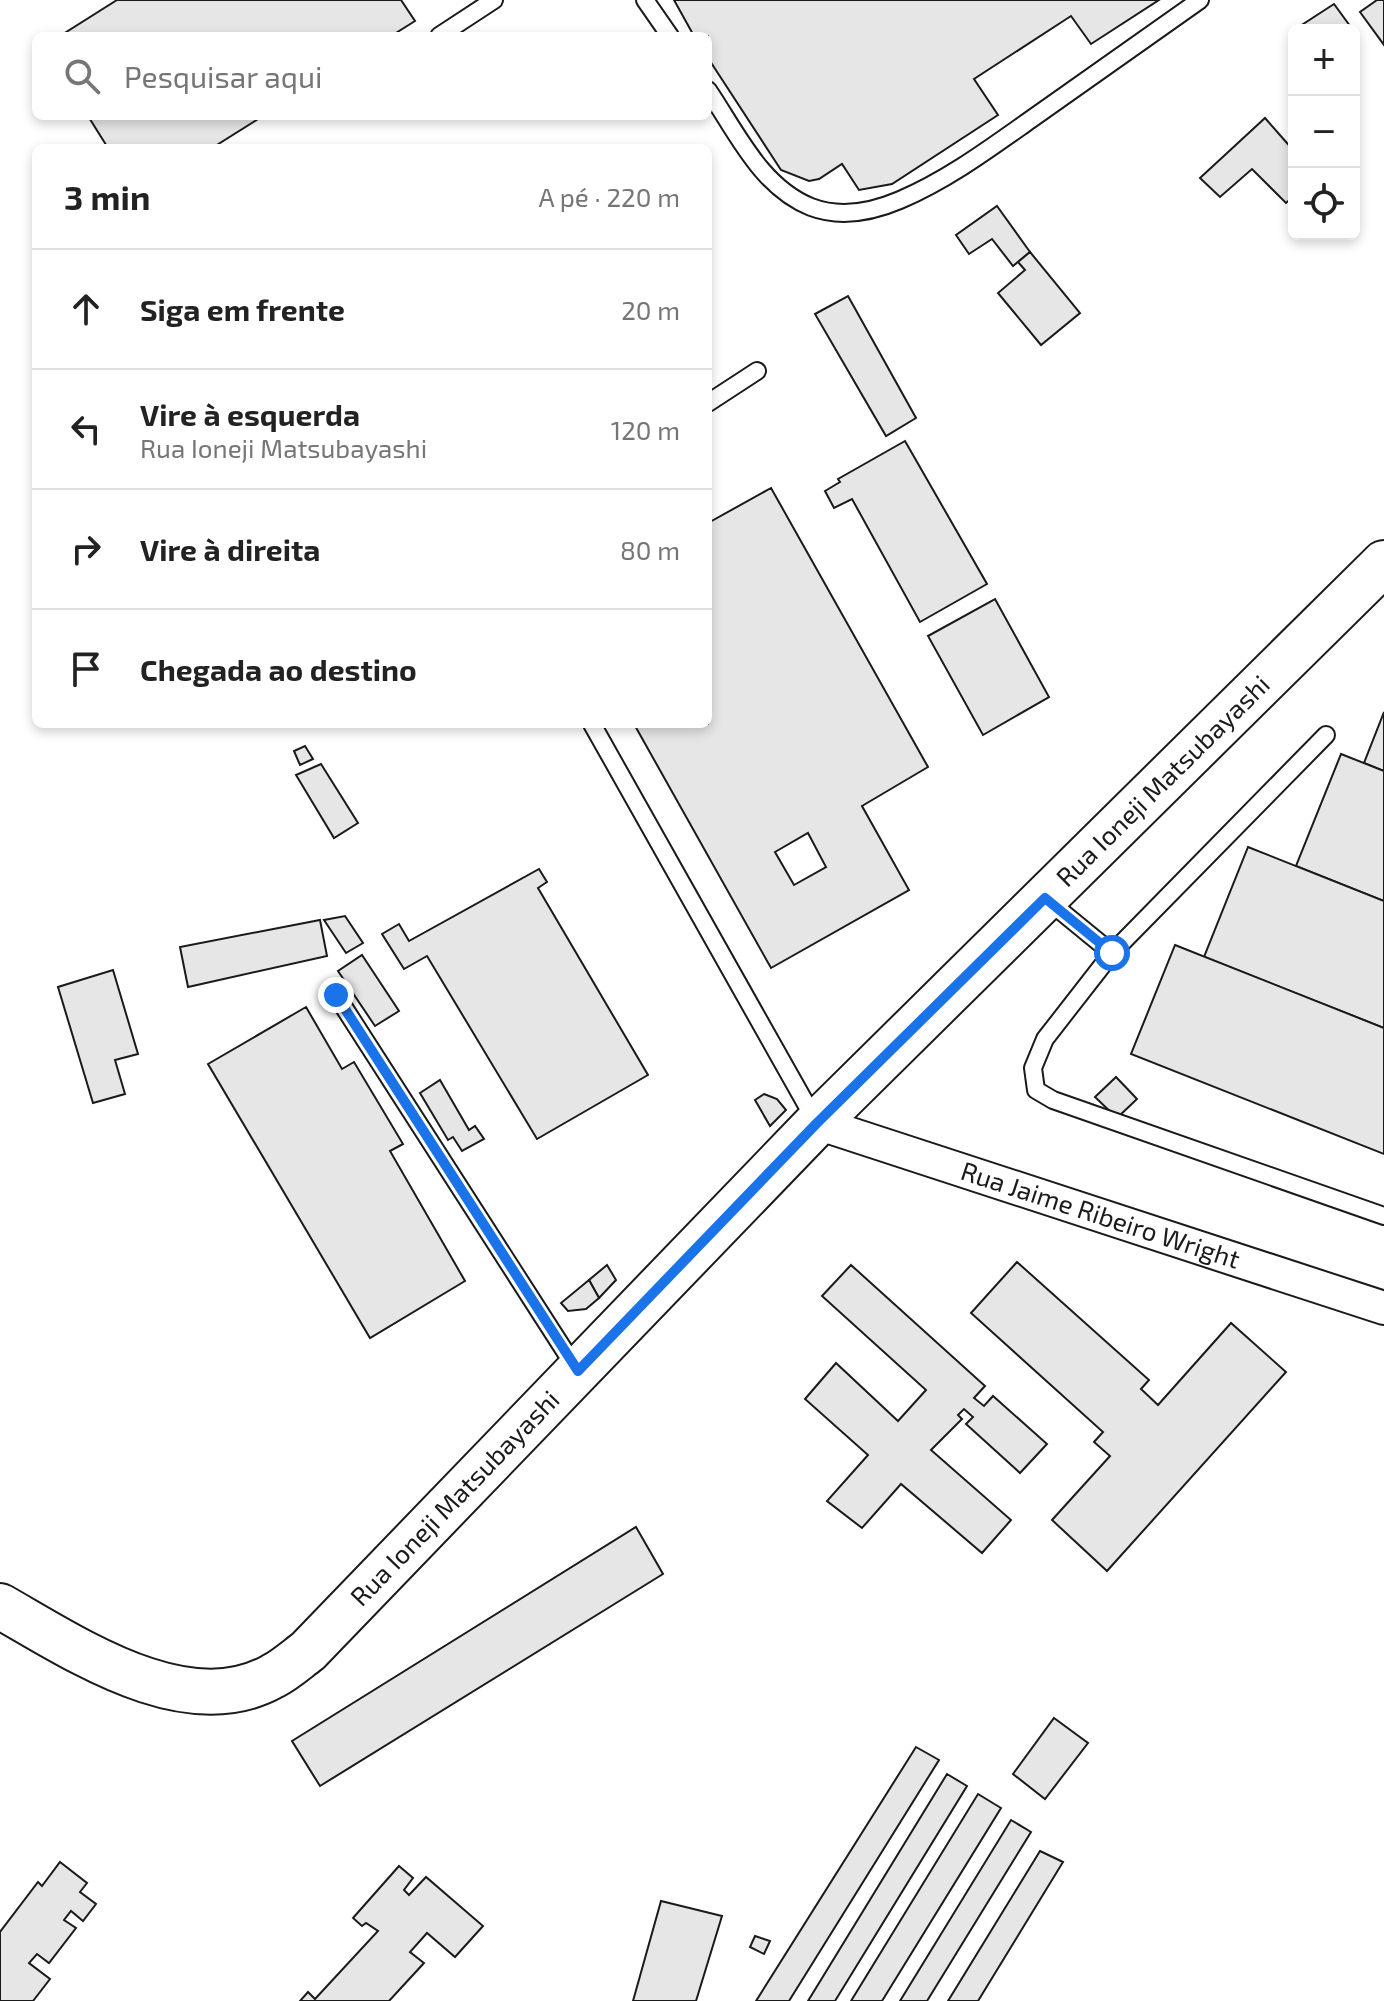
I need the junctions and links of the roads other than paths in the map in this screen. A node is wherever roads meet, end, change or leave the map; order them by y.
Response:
1 (494, 0) edge
2 (645, 0) edge
3 (1200, 0) edge
4 (445, 32) edge
5 (667, 32) edge
6 (712, 96) edge
7 (757, 371) dead end
8 (712, 400) edge
9 (1384, 563) edge
10 (594, 728) edge
11 (1326, 735) dead end
12 (1045, 898) junction
13 (1112, 953) junction
14 (336, 995) dead end
15 (817, 1123) junction
16 (1384, 1216) edge
17 (1384, 1308) edge
18 (578, 1371) junction
19 (0, 1606) edge

1 - 4 lane
2 - 5 lane
3 - 6 lane
7 - 8 lane
9 - 12 main road, Rua Ioneji Matsubayashi
10 - 15 lane
11 - 13 lane
12 - 13 lane
12 - 15 main road, Rua Ioneji Matsubayashi
13 - 16 lane
14 - 18 lane
15 - 17 street, Rua Jaime Ribeiro Wright
15 - 18 main road, Rua Ioneji Matsubayashi
18 - 19 main road, Rua Ioneji Matsubayashi

